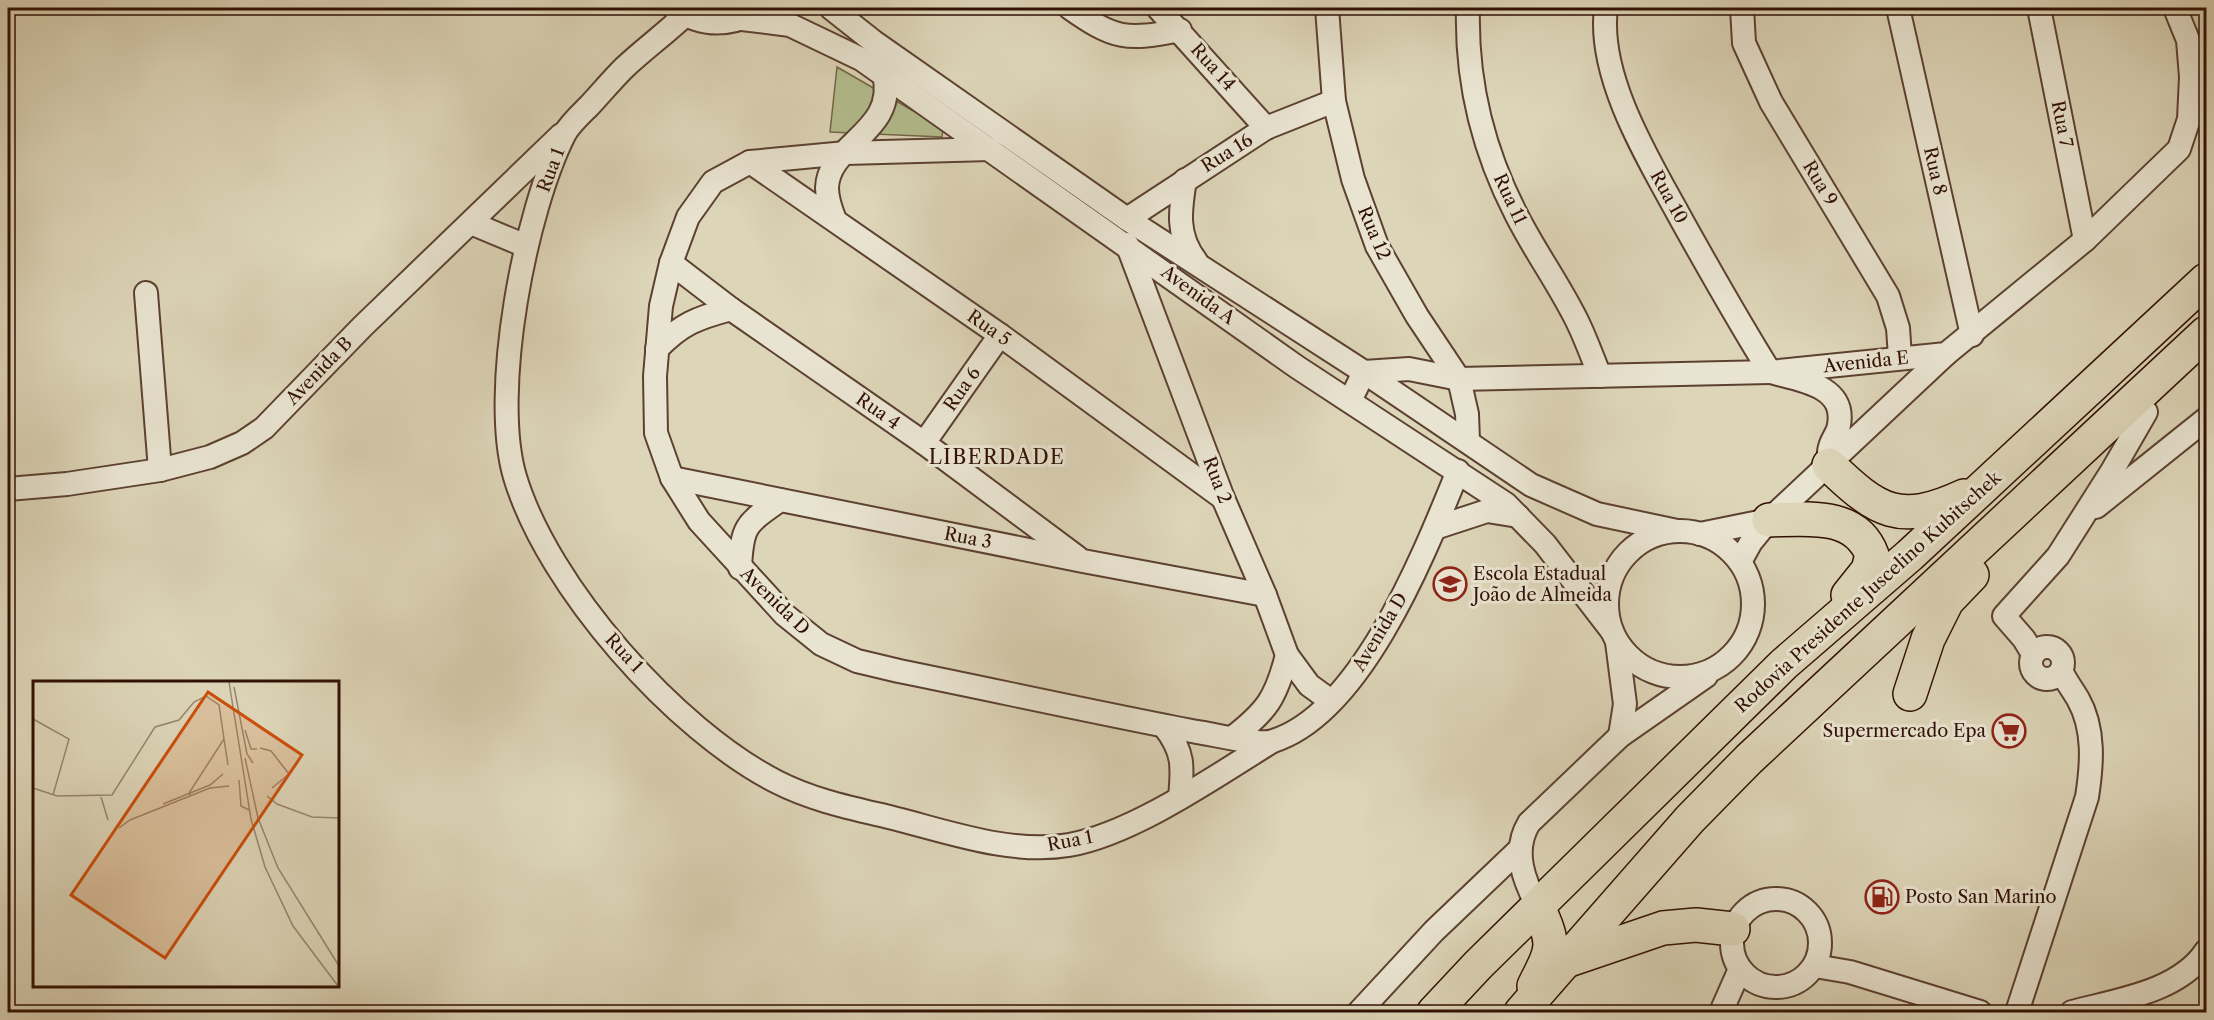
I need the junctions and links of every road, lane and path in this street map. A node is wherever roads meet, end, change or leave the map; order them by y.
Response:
1 (761, 8) edge
2 (831, 8) edge
3 (1070, 8) edge
4 (1158, 8) edge
5 (1327, 8) edge
6 (1468, 8) edge
7 (1606, 8) edge
8 (1742, 8) edge
9 (1898, 8) edge
10 (2039, 8) edge
11 (2175, 8) edge
12 (680, 11) edge
13 (741, 19) junction
14 (1180, 30) junction
15 (884, 74) junction
16 (1334, 101) junction
17 (1266, 128) junction
18 (567, 130) junction
19 (990, 149) junction
20 (846, 153) junction
21 (750, 162) junction
22 (1185, 180) junction
23 (1127, 219) junction
24 (835, 220) junction
25 (471, 223) junction
26 (2085, 240) junction
27 (1127, 244) junction
28 (526, 246) junction
29 (671, 263) junction
30 (1200, 266) junction
31 (2206, 279) edge
32 (146, 293) dead end
33 (730, 309) junction
34 (2206, 333) edge
35 (1000, 335) junction
36 (1972, 335) junction
37 (657, 349) junction
38 (1946, 354) junction
39 (1900, 357) junction
40 (2206, 357) edge
41 (1364, 372) junction
42 (1770, 372) junction
43 (1600, 376) junction
44 (1459, 379) junction
45 (1350, 401) junction
46 (2146, 412) junction
47 (2206, 419) edge
48 (1468, 441) junction
49 (924, 443) junction
50 (1829, 465) junction
51 (160, 470) junction
52 (1458, 471) junction
53 (672, 478) junction
54 (1985, 486) junction
55 (8, 489) edge
56 (1223, 498) junction
57 (780, 500) junction
58 (2085, 515) junction
59 (1519, 516) junction
60 (1769, 520) junction
61 (1435, 528) junction
62 (1677, 531) junction
63 (1700, 534) junction
64 (1083, 561) junction
65 (1740, 562) junction
66 (740, 568) junction
67 (1265, 595) junction
68 (1614, 634) junction
69 (1287, 655) junction
70 (1784, 663) junction
71 (1715, 670) junction
72 (1910, 694) dead end
73 (1331, 702) junction
74 (1164, 726) junction
75 (1620, 736) junction
76 (1232, 738) junction
77 (1271, 742) junction
78 (1180, 798) junction
79 (1520, 849) junction
80 (1538, 907) junction
81 (1733, 929) junction
82 (2206, 951) edge
83 (1818, 959) junction
84 (1568, 961) junction
85 (1745, 974) junction
86 (1723, 1009) edge
87 (1359, 1012) edge
88 (1434, 1012) edge
89 (1522, 1012) edge
90 (1980, 1012) edge
91 (2017, 1012) edge
92 (2072, 1012) edge

1 - 13 street
2 - 23 street, Avenida A
3 - 14 street
4 - 14 street, Rua 14
5 - 16 street, Rua 12
6 - 43 street, Rua 11
7 - 42 street, Rua 10
8 - 39 street, Rua 9
9 - 36 street, Rua 8
10 - 26 street, Rua 7
11 - 26 street
12 - 13 street
12 - 18 street, Rua 1
13 - 15 street, Avenida A
14 - 17 street, Rua 14
15 - 19 street, Avenida A
15 - 20 street
16 - 17 street, Rua 16
16 - 44 street, Rua 12
17 - 22 street, Rua 16
18 - 25 street, Avenida B
18 - 28 street, Rua 1
19 - 20 street, Avenida D
19 - 27 street, Avenida A
20 - 21 street, Avenida D
20 - 24 street
21 - 24 street, Rua 5
21 - 29 street, Avenida D
22 - 23 street, Rua 16
22 - 30 street
23 - 30 street, Avenida A
24 - 35 street, Rua 5
25 - 28 street
25 - 51 street, Avenida B
26 - 36 street
27 - 45 street, Avenida A
27 - 56 street, Rua 2
28 - 78 street, Rua 1
29 - 33 street, Rua 4
29 - 37 street, Avenida D
30 - 41 street, Avenida A
31 - 54 highway, Rodovia Presidente Juscelino Kubitschek
32 - 51 street
33 - 37 street
33 - 49 street, Rua 4
34 - 84 highway
35 - 49 street, Rua 6
35 - 56 street, Rua 5
36 - 38 street
37 - 53 street, Avenida D
38 - 39 street, Avenida E
38 - 50 street
39 - 42 street, Avenida E
40 - 46 highway
41 - 44 street, Avenida E
41 - 45 street
41 - 48 street, Avenida A
42 - 43 street, Avenida E
42 - 50 street
43 - 44 street, Avenida E
44 - 48 street, Rua 12
45 - 52 street, Avenida A
46 - 58 street
46 - 72 highway
47 - 58 street
48 - 62 street, Avenida A
49 - 64 street, Rua 4
50 - 54 highway
50 - 60 street
51 - 55 street, Avenida B
52 - 59 street, Avenida A
52 - 61 street, Avenida D
53 - 57 street, Rua 3
53 - 66 street, Avenida D
54 - 70 highway, Rodovia Presidente Juscelino Kubitschek
56 - 67 street, Rua 2
57 - 64 street, Rua 3
57 - 66 street
58 - 91 street
59 - 61 street
59 - 68 street, Avenida A
60 - 63 street
60 - 65 street
60 - 70 highway
61 - 73 street, Avenida D
62 - 63 street
62 - 68 street
63 - 65 street
64 - 67 street, Rua 3
65 - 71 street
66 - 74 street, Avenida D
67 - 69 street, Rua 2
68 - 71 street
68 - 75 street
69 - 73 street, Rua 2
69 - 76 street
70 - 80 highway, Rodovia Presidente Juscelino Kubitschek
71 - 75 street
73 - 77 street, Avenida D
74 - 76 street, Avenida D
74 - 78 street
75 - 79 street
76 - 77 street, Avenida D
77 - 78 street, Rua 1
79 - 80 street
79 - 87 street
80 - 88 highway, Rodovia Presidente Juscelino Kubitschek
80 - 89 highway
81 - 83 street
81 - 84 highway
81 - 85 street
82 - 92 street
83 - 85 street
83 - 90 street
84 - 89 highway
85 - 86 street

